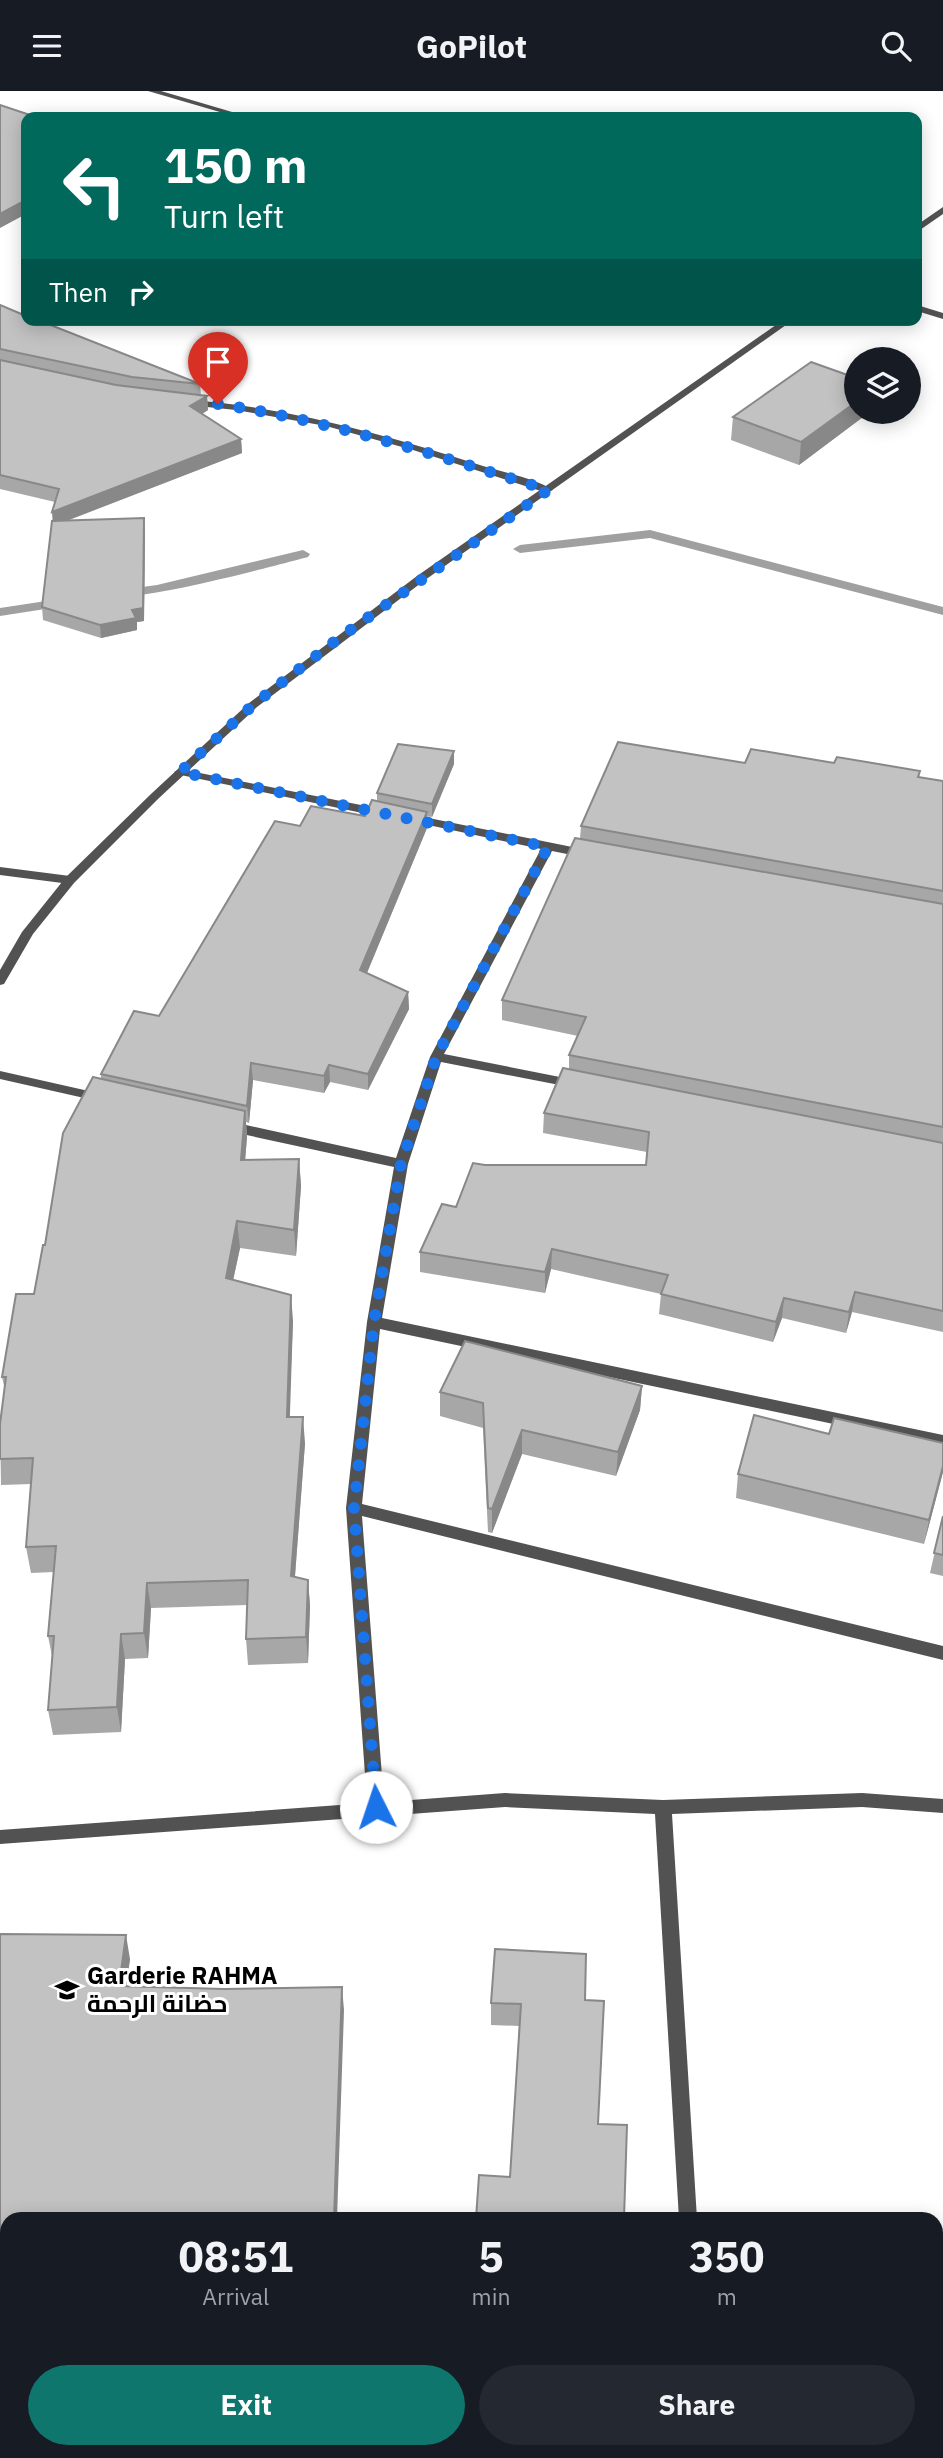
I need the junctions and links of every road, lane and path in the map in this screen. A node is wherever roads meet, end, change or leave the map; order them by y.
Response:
1 (152, 91) edge
2 (227, 112) edge
3 (943, 210) edge
4 (922, 225) edge
5 (922, 310) edge
6 (943, 316) edge
7 (780, 326) edge
8 (178, 402) edge
9 (548, 490) junction
10 (180, 772) junction
11 (548, 847) junction
12 (603, 856) edge
13 (0, 871) edge
14 (70, 880) junction
15 (0, 981) edge
16 (436, 1057) junction
17 (0, 1075) edge
18 (587, 1087) edge
19 (120, 1102) edge
20 (214, 1122) edge
21 (401, 1164) junction
22 (374, 1322) junction
23 (943, 1441) edge
24 (354, 1508) junction
25 (943, 1653) edge
26 (376, 1807) junction
27 (663, 1807) junction
28 (943, 1807) edge
29 (0, 1837) edge
30 (688, 2212) edge

1 - 2 street
3 - 4 street
5 - 6 street
7 - 9 street
8 - 9 street
9 - 10 street
10 - 11 street
10 - 14 street
11 - 12 street
11 - 16 street
13 - 14 street
14 - 15 street
16 - 18 street
16 - 21 street
17 - 19 street
20 - 21 street
21 - 22 street
22 - 23 street
22 - 24 street
24 - 25 street
24 - 26 street
26 - 27 street
26 - 29 street
27 - 28 street
27 - 30 street

